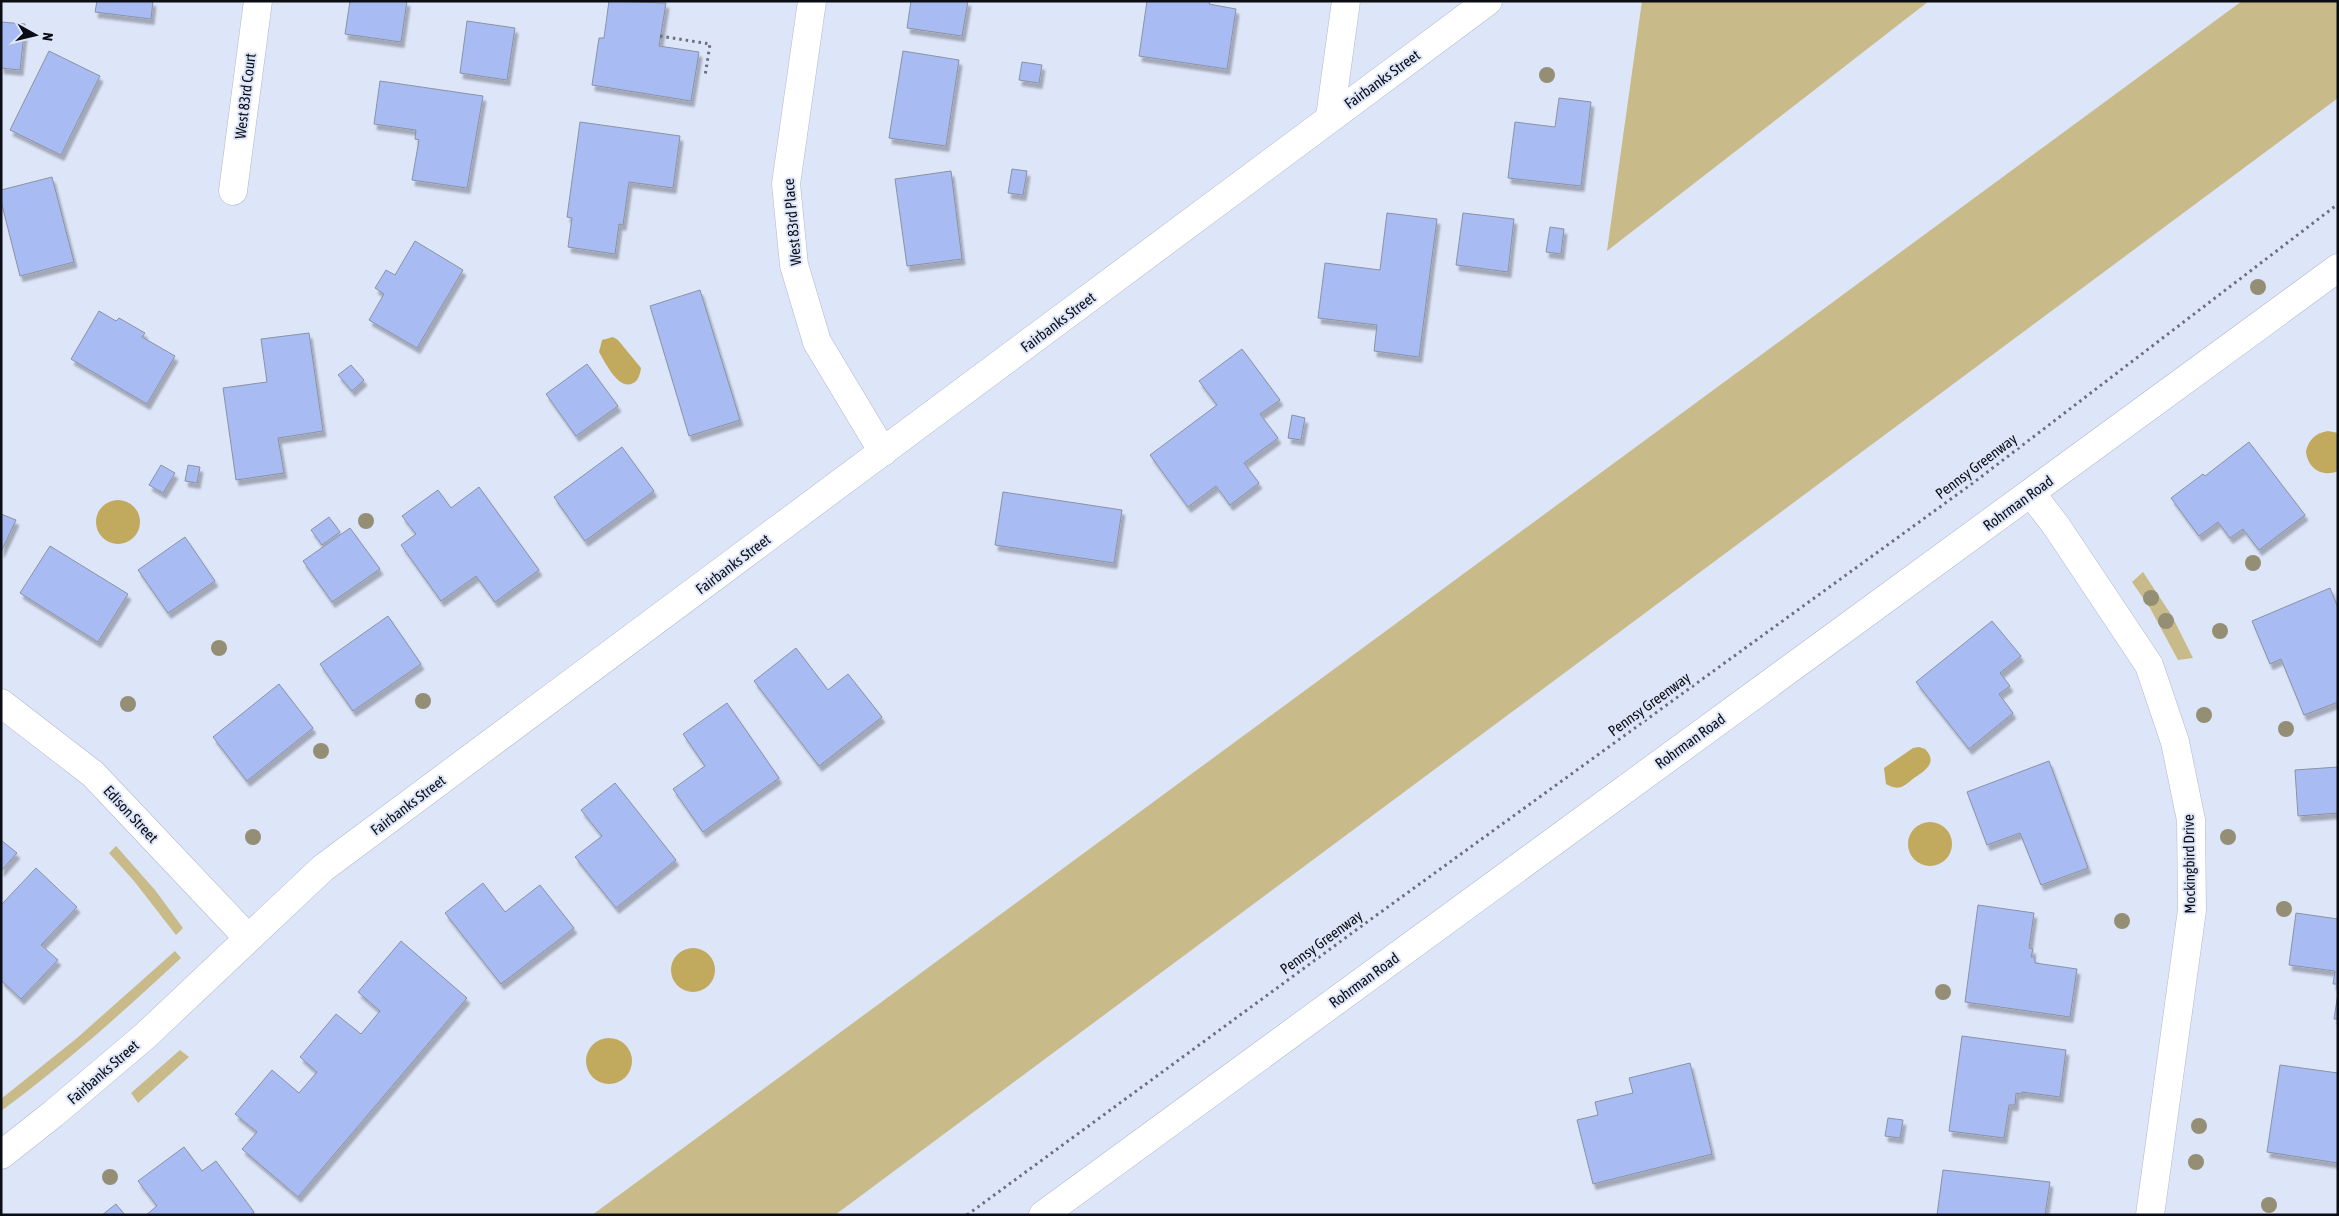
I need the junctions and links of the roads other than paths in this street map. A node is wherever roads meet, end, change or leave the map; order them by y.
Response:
1 (258, 1) edge
2 (812, 1) edge
3 (1346, 1) edge
4 (1488, 1) edge
5 (1330, 117) junction
6 (233, 191) dead end
7 (2338, 268) edge
8 (883, 452) junction
9 (2032, 493) junction
10 (1, 703) edge
11 (248, 938) junction
12 (1, 1155) edge
13 (1043, 1215) edge
14 (2150, 1215) edge

1 - 6 street, West 83rd Court
2 - 8 street, West 83rd Place
3 - 5 street
4 - 5 street, Fairbanks Street
5 - 8 street, Fairbanks Street
7 - 9 street, Rohrman Road
8 - 11 street, Fairbanks Street
9 - 13 street, Rohrman Road
9 - 14 street, Mockingbird Drive
10 - 11 street, Edison Street
11 - 12 street, Fairbanks Street

